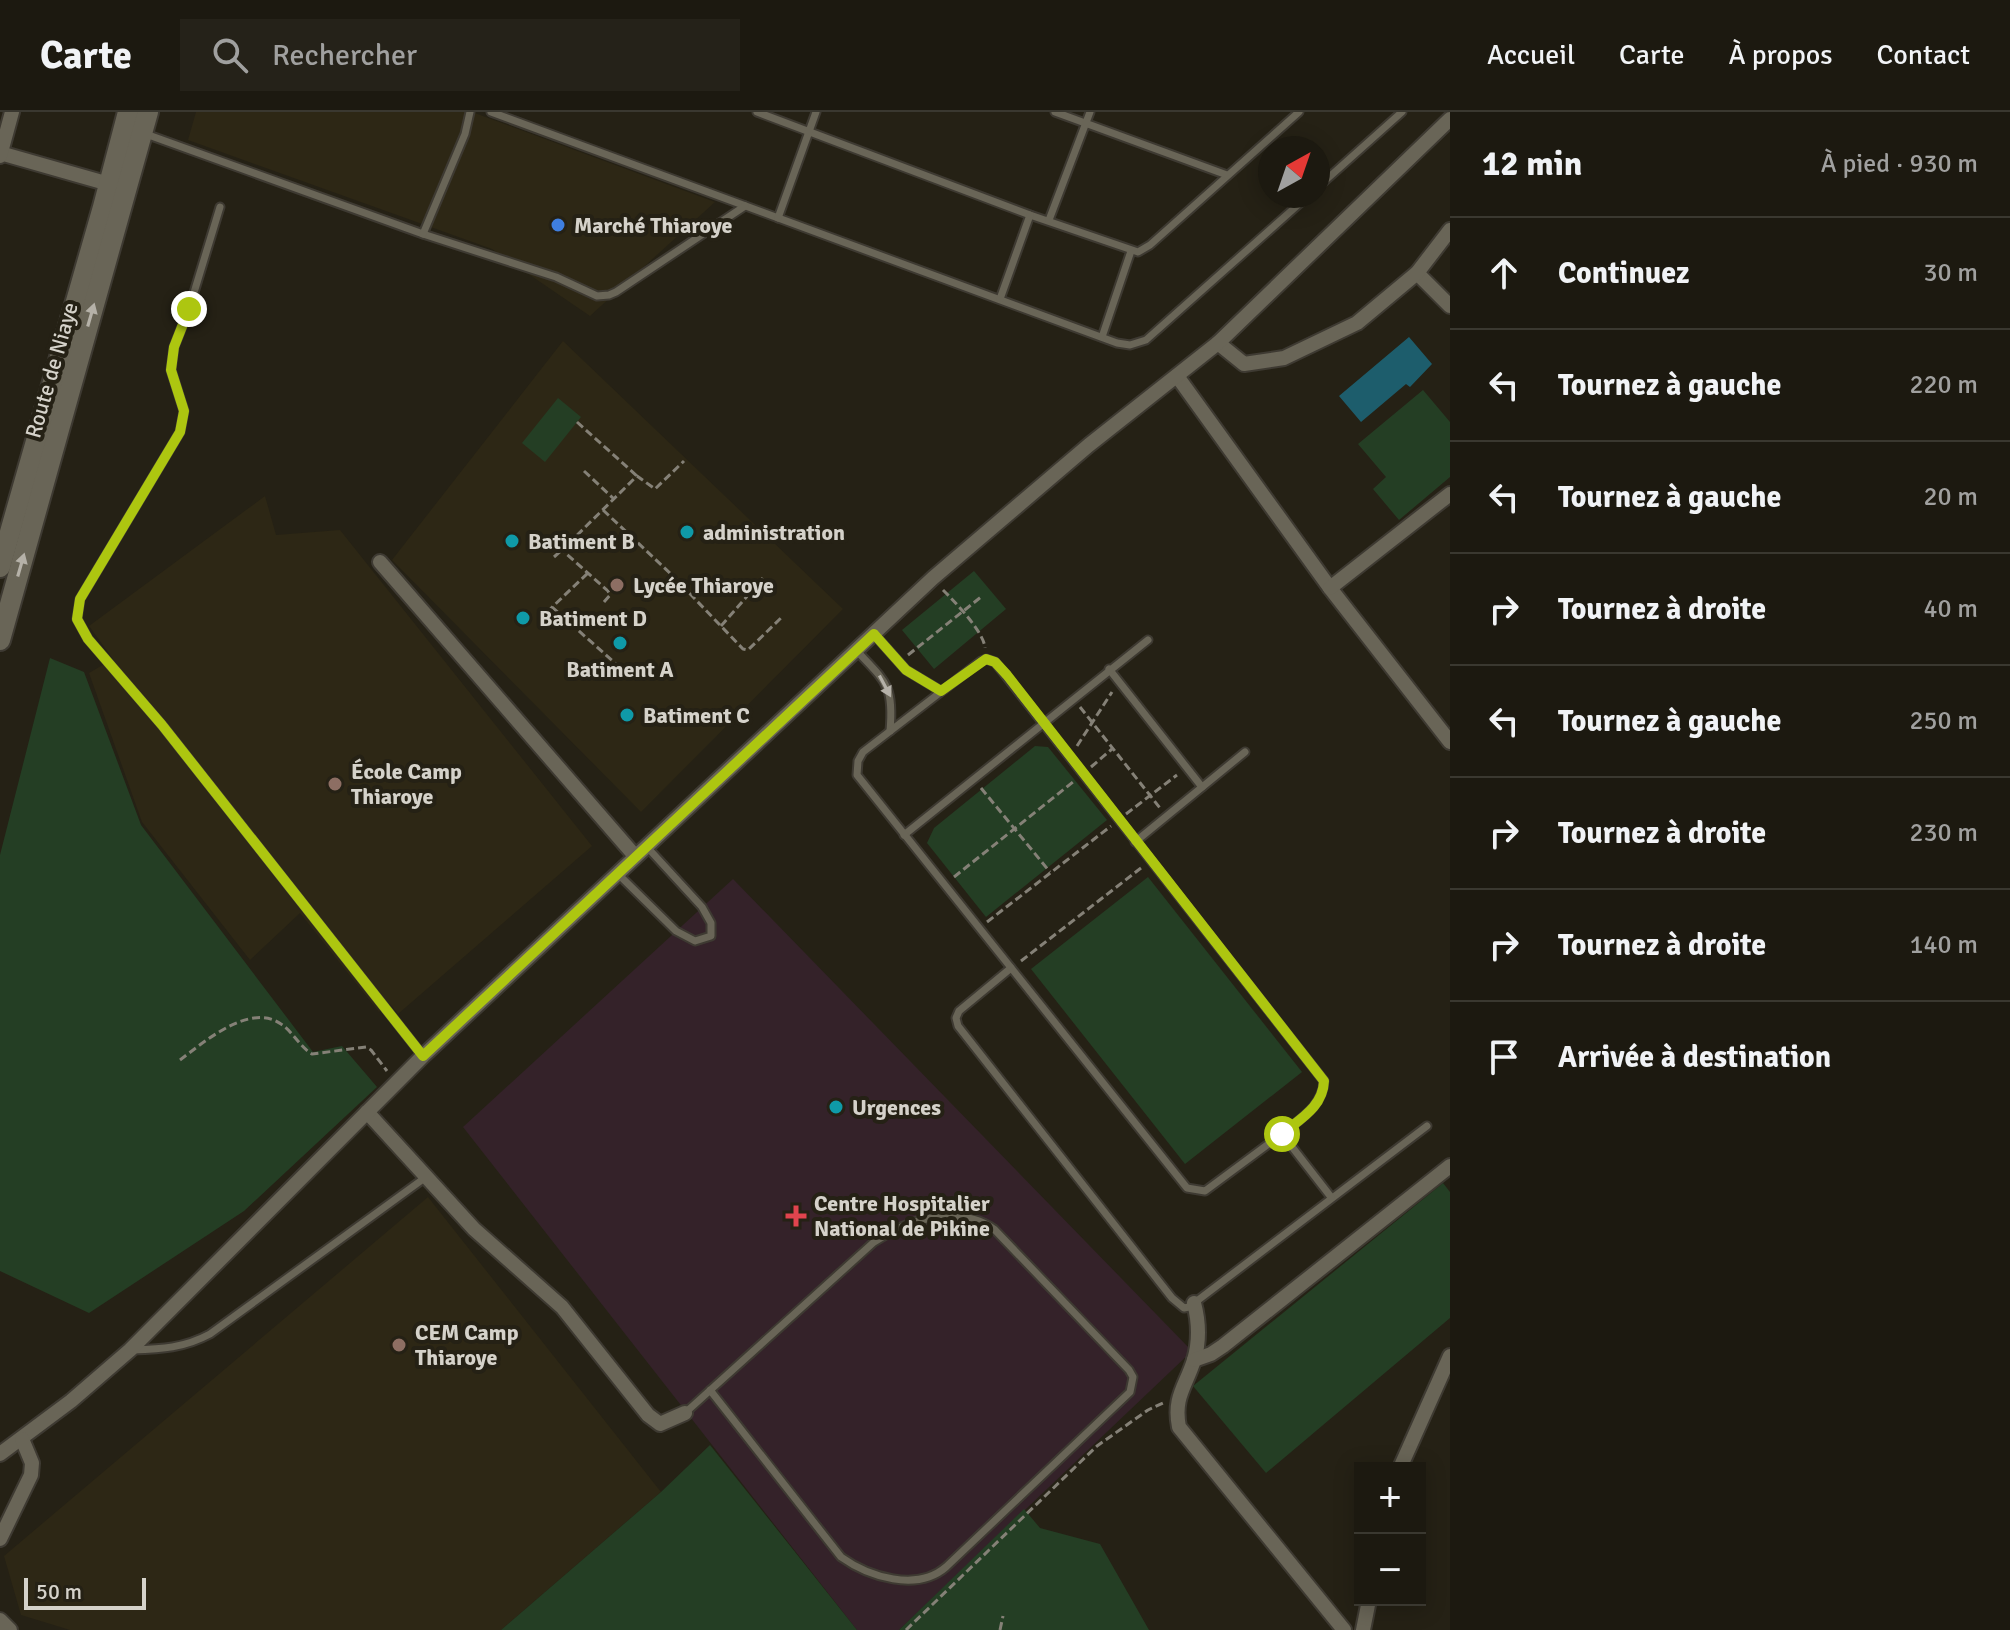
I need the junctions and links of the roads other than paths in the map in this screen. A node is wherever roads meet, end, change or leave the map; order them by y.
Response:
1 (12, 112) edge
2 (470, 112) edge
3 (491, 112) edge
4 (757, 112) edge
5 (816, 112) edge
6 (1055, 112) edge
7 (1090, 112) edge
8 (1299, 112) edge
9 (1402, 112) edge
10 (132, 118) edge
11 (1450, 119) edge
12 (1086, 123) junction
13 (808, 131) junction
14 (0, 154) edge
15 (118, 173) junction
16 (1227, 175) junction
17 (1330, 176) edge
18 (745, 206) junction
19 (220, 207) dead end
20 (1294, 208) edge
21 (111, 209) junction
22 (1030, 215) junction
23 (778, 218) junction
24 (1049, 220) junction
25 (1450, 230) edge
26 (423, 234) junction
27 (1131, 251) junction
28 (1417, 273) junction
29 (1000, 299) junction
30 (1450, 306) edge
31 (1102, 337) junction
32 (1218, 343) junction
33 (1177, 376) junction
34 (1450, 494) edge
35 (5, 527) edge
36 (380, 562) dead end
37 (0, 567) edge
38 (1330, 588) junction
39 (874, 634) junction
40 (0, 640) edge
41 (1148, 640) dead end
42 (856, 650) junction
43 (1109, 669) junction
44 (941, 691) junction
45 (1042, 723) junction
46 (890, 731) junction
47 (1450, 742) edge
48 (1245, 752) dead end
49 (1202, 787) junction
50 (904, 835) junction
51 (1135, 842) junction
52 (640, 851) junction
53 (617, 873) junction
54 (1011, 968) junction
55 (423, 1056) junction
56 (367, 1112) junction
57 (1427, 1126) dead end
58 (1282, 1134) junction
59 (1450, 1166) edge
60 (427, 1176) junction
61 (1331, 1197) junction
62 (1194, 1303) junction
63 (130, 1350) junction
64 (1450, 1356) edge
65 (1194, 1360) junction
66 (710, 1390) junction
67 (685, 1413) joint
68 (22, 1439) junction
69 (0, 1454) edge
70 (1403, 1462) edge
71 (0, 1539) edge
72 (1368, 1606) edge
73 (0, 1620) edge
74 (10, 1630) edge
75 (1344, 1630) edge
76 (1363, 1630) edge

1 - 14 street
2 - 26 lane
3 - 18 lane
4 - 13 lane
5 - 13 lane
6 - 12 lane
7 - 12 lane
8 - 16 lane
9 - 17 lane
10 - 15 main road, Route de Niaye
10 - 26 lane
11 - 32 street
12 - 16 lane
12 - 24 lane
13 - 22 lane
13 - 23 lane
14 - 15 street
15 - 21 main road, Route de Niaye
16 - 27 lane
18 - 23 lane
18 - 26 lane
19 - 55 lane
20 - 31 lane
21 - 35 main road, Route de Niaye
40 -> 21 main road, Route de Niaye
22 - 24 lane
22 - 29 lane
23 - 29 lane
24 - 27 lane
25 - 28 street
27 - 31 lane
28 - 30 street
28 - 32 street
29 - 31 lane
32 - 33 street
33 - 38 street
33 - 39 street
34 - 38 street
35 - 37 main road, Route de Niaye
36 - 52 street
38 - 47 street
39 - 42 street
39 - 44 lane
41 - 43 lane
42 -> 46 lane
42 - 52 street
43 - 45 lane
43 - 49 lane
44 - 45 lane
44 - 46 lane
45 - 50 lane
45 - 51 lane
46 - 50 lane
48 - 49 lane
49 - 51 lane
50 - 54 lane
51 - 58 lane
52 - 53 street
52 - 53 lane
53 - 55 street
54 - 58 lane
54 - 62 lane
55 - 56 street
56 - 60 street
56 - 63 street
57 - 61 lane
58 - 61 lane
59 - 65 street
60 - 63 lane
60 - 67 street
61 - 62 lane
62 - 65 street
63 - 68 street
64 - 70 street
65 - 75 street
66 - 66 lane
66 - 67 lane
68 - 69 street
68 - 71 street
72 - 76 street
73 - 74 street

